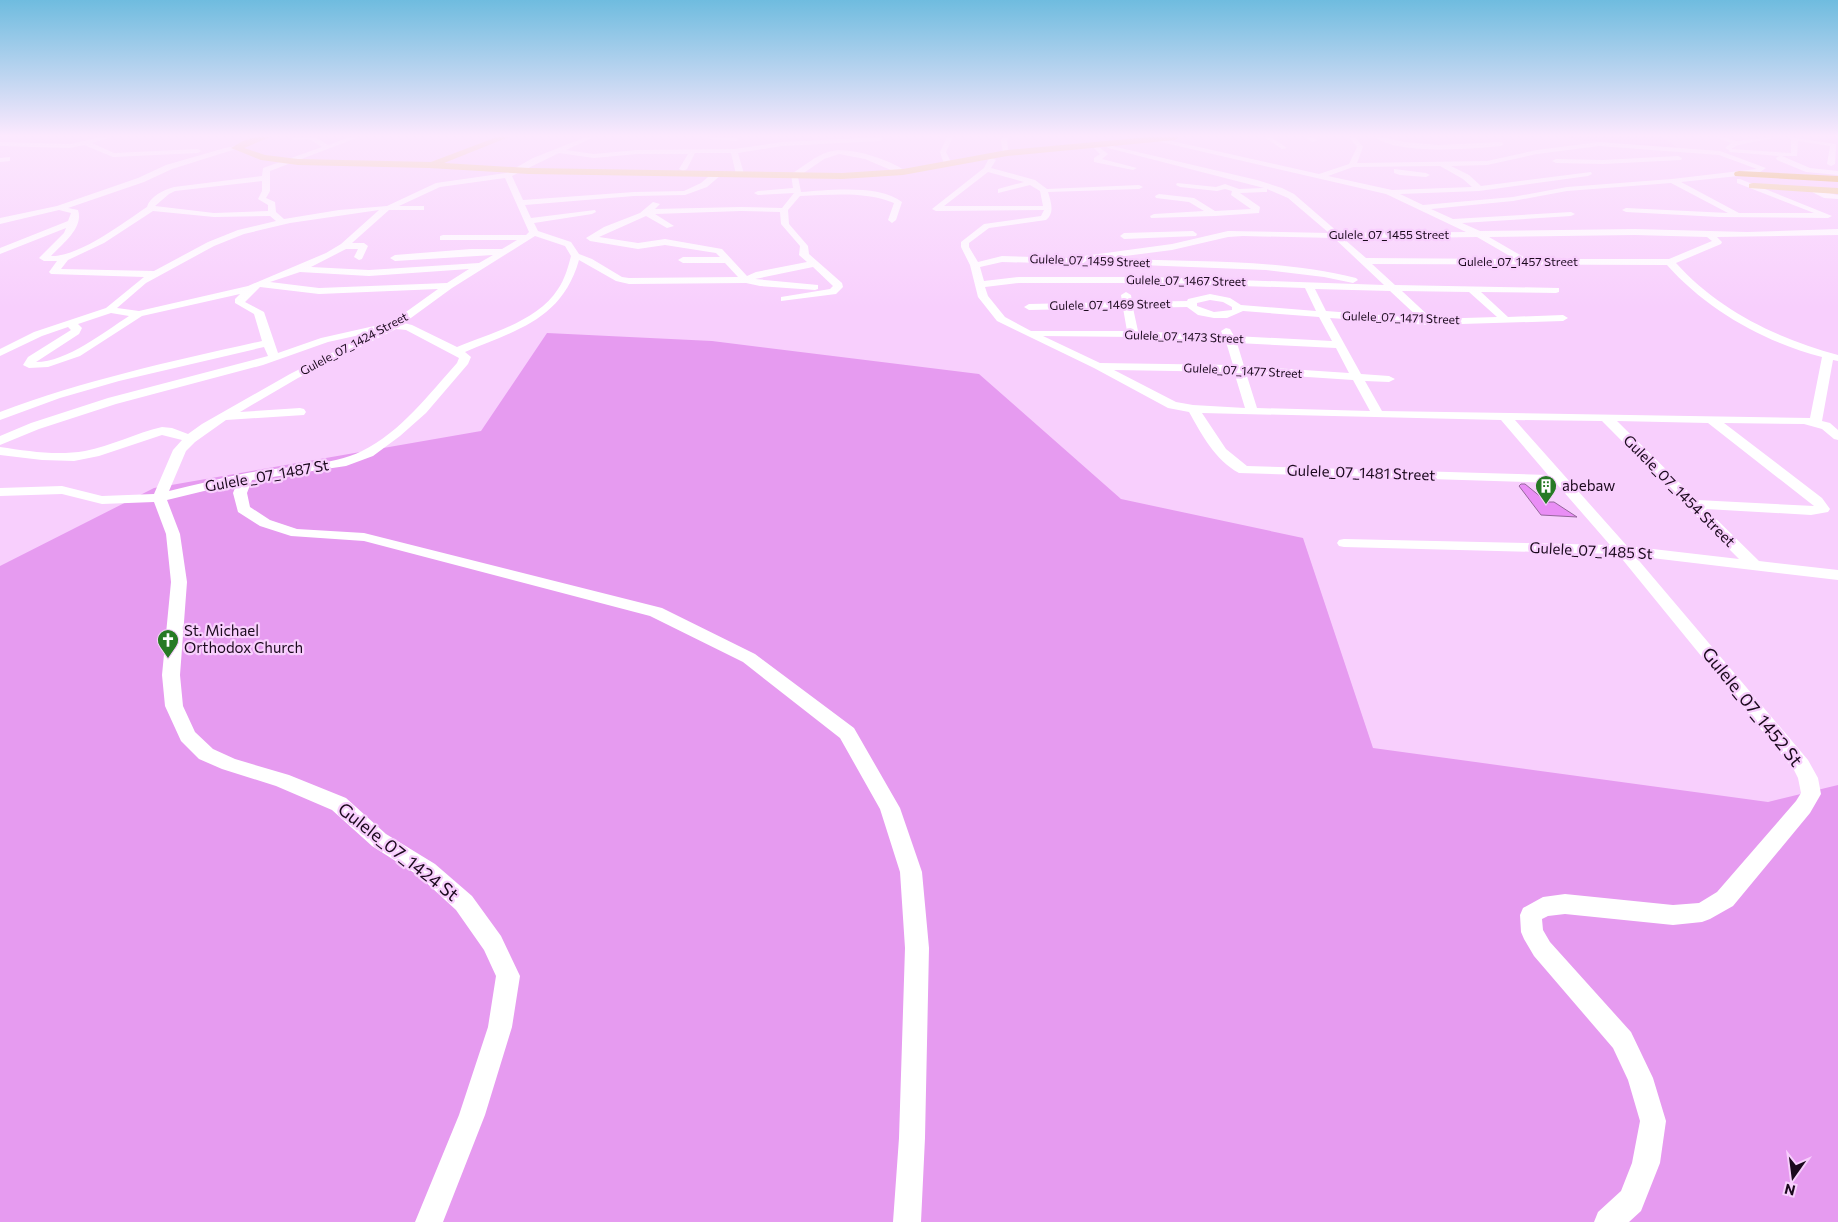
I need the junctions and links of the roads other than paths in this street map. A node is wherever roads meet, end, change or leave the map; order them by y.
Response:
1 (100, 194) edge
2 (163, 194) edge
3 (264, 194) edge
4 (417, 194) edge
5 (516, 194) edge
6 (634, 194) edge
7 (663, 194) edge
8 (797, 194) joint
9 (846, 194) edge
10 (956, 194) edge
11 (1047, 194) edge
12 (1089, 194) edge
13 (1235, 194) edge
14 (1285, 194) edge
15 (1394, 194) edge
16 (1543, 194) edge
17 (1697, 194) edge
18 (1773, 194) edge
19 (1823, 194) edge
20 (1159, 196) dead end
21 (1838, 197) edge
22 (1097, 198) dead end
23 (823, 202) dead end
24 (520, 203) junction
25 (1642, 203) dead end
26 (1424, 207) junction
27 (59, 208) junction
28 (151, 208) junction
29 (421, 208) dead end
30 (1048, 208) junction
31 (386, 209) junction
32 (784, 210) junction
33 (1626, 210) dead end
34 (1648, 211) junction
35 (592, 212) dead end
36 (272, 213) junction
37 (647, 213) junction
38 (1243, 213) junction
39 (1215, 214) junction
40 (1571, 214) dead end
41 (1719, 215) junction
42 (1740, 215) junction
43 (1154, 216) dead end
44 (1828, 216) junction
45 (3, 219) edge
46 (1838, 219) edge
47 (892, 220) dead end
48 (530, 221) junction
49 (1451, 221) junction
50 (282, 222) junction
51 (71, 223) junction
52 (670, 226) dead end
53 (1838, 232) edge
54 (1280, 233) junction
55 (1228, 234) junction
56 (1478, 234) junction
57 (1708, 234) junction
58 (1747, 234) junction
59 (530, 235) junction
60 (639, 236) dead end
61 (1124, 236) dead end
62 (1338, 236) junction
63 (712, 237) dead end
64 (443, 238) dead end
65 (657, 240) junction
66 (580, 241) junction
67 (344, 246) junction
68 (695, 247) junction
69 (0, 251) edge
70 (502, 252) junction
71 (576, 256) junction
72 (359, 257) dead end
73 (395, 258) dead end
74 (63, 259) junction
75 (683, 260) dead end
76 (726, 260) junction
77 (1072, 260) junction
78 (1365, 261) junction
79 (1670, 262) junction
80 (1125, 263) junction
81 (1527, 263) junction
82 (814, 264) junction
83 (975, 265) junction
84 (1206, 265) junction
85 (482, 266) junction
86 (299, 270) junction
87 (156, 274) junction
88 (654, 274) dead end
89 (746, 280) junction
90 (1123, 280) junction
91 (1205, 280) junction
92 (641, 282) junction
93 (979, 285) junction
94 (255, 286) junction
95 (449, 286) junction
96 (1309, 286) junction
97 (1388, 288) junction
98 (838, 289) junction
99 (1472, 289) junction
100 (1556, 290) dead end
101 (1210, 297) junction
102 (785, 299) dead end
103 (1127, 304) junction
104 (1191, 304) junction
105 (1029, 307) dead end
106 (1238, 308) junction
107 (110, 310) junction
108 (139, 314) junction
109 (1218, 315) junction
110 (1323, 315) junction
111 (1563, 318) dead end
112 (1506, 320) junction
113 (1428, 322) junction
114 (70, 324) junction
115 (395, 325) junction
116 (1027, 333) junction
117 (1133, 334) junction
118 (1230, 338) junction
119 (268, 343) junction
120 (1341, 345) junction
121 (457, 351) junction
122 (0, 353) edge
123 (1833, 357) edge
124 (274, 358) junction
125 (259, 363) junction
126 (1098, 366) junction
127 (1238, 369) junction
128 (294, 376) junction
129 (1358, 378) junction
130 (1389, 379) dead end
131 (1192, 409) junction
132 (300, 412) dead end
133 (1252, 412) junction
134 (1378, 415) junction
135 (0, 416) edge
136 (1504, 416) junction
137 (224, 417) junction
138 (1606, 418) junction
139 (1711, 419) junction
140 (1816, 421) junction
141 (1838, 436) edge
142 (190, 439) junction
143 (0, 441) edge
144 (0, 451) edge
145 (246, 476) junction
146 (1560, 479) junction
147 (0, 492) edge
148 (159, 498) junction
149 (1693, 504) junction
150 (1344, 542) dead end
151 (1622, 550) junction
152 (1752, 564) junction
153 (1838, 575) edge
154 (429, 1222) edge
155 (907, 1222) edge
156 (1608, 1222) edge

1 - 27 street
2 - 28 street
3 - 36 street
4 - 31 street
5 - 24 street
6 - 24 street
7 - 37 street
8 - 23 street
8 - 32 street
9 - 47 street
10 - 30 street
11 - 30 street
12 - 22 street
13 - 38 street
14 - 62 street
15 - 26 street
16 - 26 street
17 - 42 street
18 - 44 street
19 - 21 street
20 - 39 street
24 - 48 street
25 - 34 street
26 - 49 street
27 - 45 street
27 - 51 street
28 - 36 street
28 - 74 street
29 - 31 street
30 - 83 street
31 - 50 street
31 - 67 street
32 - 37 street
32 - 82 street
33 - 34 street
34 - 41 street
35 - 48 street
36 - 50 street
37 - 52 street
37 - 66 street
38 - 39 street
38 - 54 street
39 - 43 street
40 - 49 street
41 - 42 street
41 - 58 street
42 - 44 street
44 - 46 street
48 - 59 street
49 - 56 street
50 - 87 street
51 - 69 street
51 - 74 street
53 - 58 street, Gulele_07_1455 Street
54 - 55 street, Gulele_07_1455 Street
54 - 62 street, Gulele_07_1455 Street
55 - 61 street
55 - 77 street, Gulele_07_1455 Street
56 - 57 street, Gulele_07_1455 Street
56 - 62 street, Gulele_07_1455 Street
56 - 81 street
57 - 58 street, Gulele_07_1455 Street
57 - 79 street
59 - 64 street
59 - 66 street
59 - 70 street, Gulele_07_1424 Street
60 - 65 street
62 - 78 street
63 - 68 street
65 - 66 street
65 - 68 street
66 - 71 street
67 - 72 street
67 - 86 street
68 - 76 street
70 - 73 street
70 - 85 street, Gulele_07_1424 Street
71 - 92 street
71 - 121 street
74 - 87 street
75 - 76 street
76 - 89 street
77 - 80 street, Gulele_07_1459 Street
77 - 83 street, Gulele_07_1459 Street
78 - 81 street, Gulele_07_1457 Street
78 - 97 street
79 - 81 street, Gulele_07_1457 Street
79 - 123 street
80 - 84 street, Gulele_07_1459 Street
80 - 90 street
82 - 89 street
82 - 98 street
83 - 93 street
84 - 91 street
84 - 97 street, Gulele_07_1459 Street
85 - 86 street
85 - 95 street, Gulele_07_1424 Street
86 - 94 street
87 - 107 street
88 - 92 street
89 - 92 street
89 - 98 street
90 - 91 street, Gulele_07_1467 Street
90 - 93 street, Gulele_07_1467 Street
90 - 103 street
91 - 96 street, Gulele_07_1467 Street
91 - 101 street
93 - 116 street
94 - 95 street
94 - 108 street
94 - 119 street
95 - 115 street, Gulele_07_1424 Street
96 - 97 street, Gulele_07_1467 Street
96 - 110 street
97 - 99 street
97 - 113 street
98 - 102 street
99 - 100 street
99 - 112 street
101 - 104 street
101 - 106 street
103 - 104 street, Gulele_07_1469 Street
103 - 105 street, Gulele_07_1469 Street
103 - 117 street
104 - 109 street
106 - 109 street
106 - 110 street, Gulele_07_1471 Street
107 - 108 street
107 - 114 street
108 - 114 street
109 - 118 street
110 - 113 street, Gulele_07_1471 Street
110 - 120 street
111 - 112 street, Gulele_07_1471 Street
112 - 113 street, Gulele_07_1471 Street
114 - 122 street
115 - 121 street
115 - 124 street
115 - 128 street, Gulele_07_1424 Street
116 - 117 street, Gulele_07_1473 Street
116 - 126 street
117 - 118 street, Gulele_07_1473 Street
118 - 120 street, Gulele_07_1473 Street
118 - 127 street
119 - 124 street
119 - 135 street
120 - 129 street
121 - 145 street, Gulele _07_1487 St
123 - 140 street
124 - 125 street
125 - 128 street
125 - 143 street
126 - 127 street, Gulele_07_1477 Street
126 - 131 street
127 - 129 street, Gulele_07_1477 Street
127 - 133 street
128 - 137 street, Gulele_07_1424 Street
129 - 130 street, Gulele_07_1477 Street
129 - 134 street
131 - 133 street
131 - 146 street, Gulele_07_1481 Street
132 - 137 street
133 - 134 street
134 - 136 street
136 - 138 street
136 - 146 street
137 - 142 street, Gulele_07_1424 Street
138 - 139 street
138 - 149 street, Gulele_07_1454 Street
139 - 140 street
139 - 149 street
140 - 141 street
142 - 144 street
142 - 148 street, Gulele_07_1424 Street
145 - 148 street, Gulele _07_1487 St
145 - 155 street
146 - 151 street
147 - 148 street, Gulele _07_1487 St
148 - 154 street, Gulele_07_1424 St
149 - 152 street, Gulele_07_1454 Street
150 - 151 street, Gulele_07_1485 St
151 - 152 street, Gulele_07_1485 St
151 - 156 street, Gulele_07_1452 St
152 - 153 street, Gulele_07_1485 St

